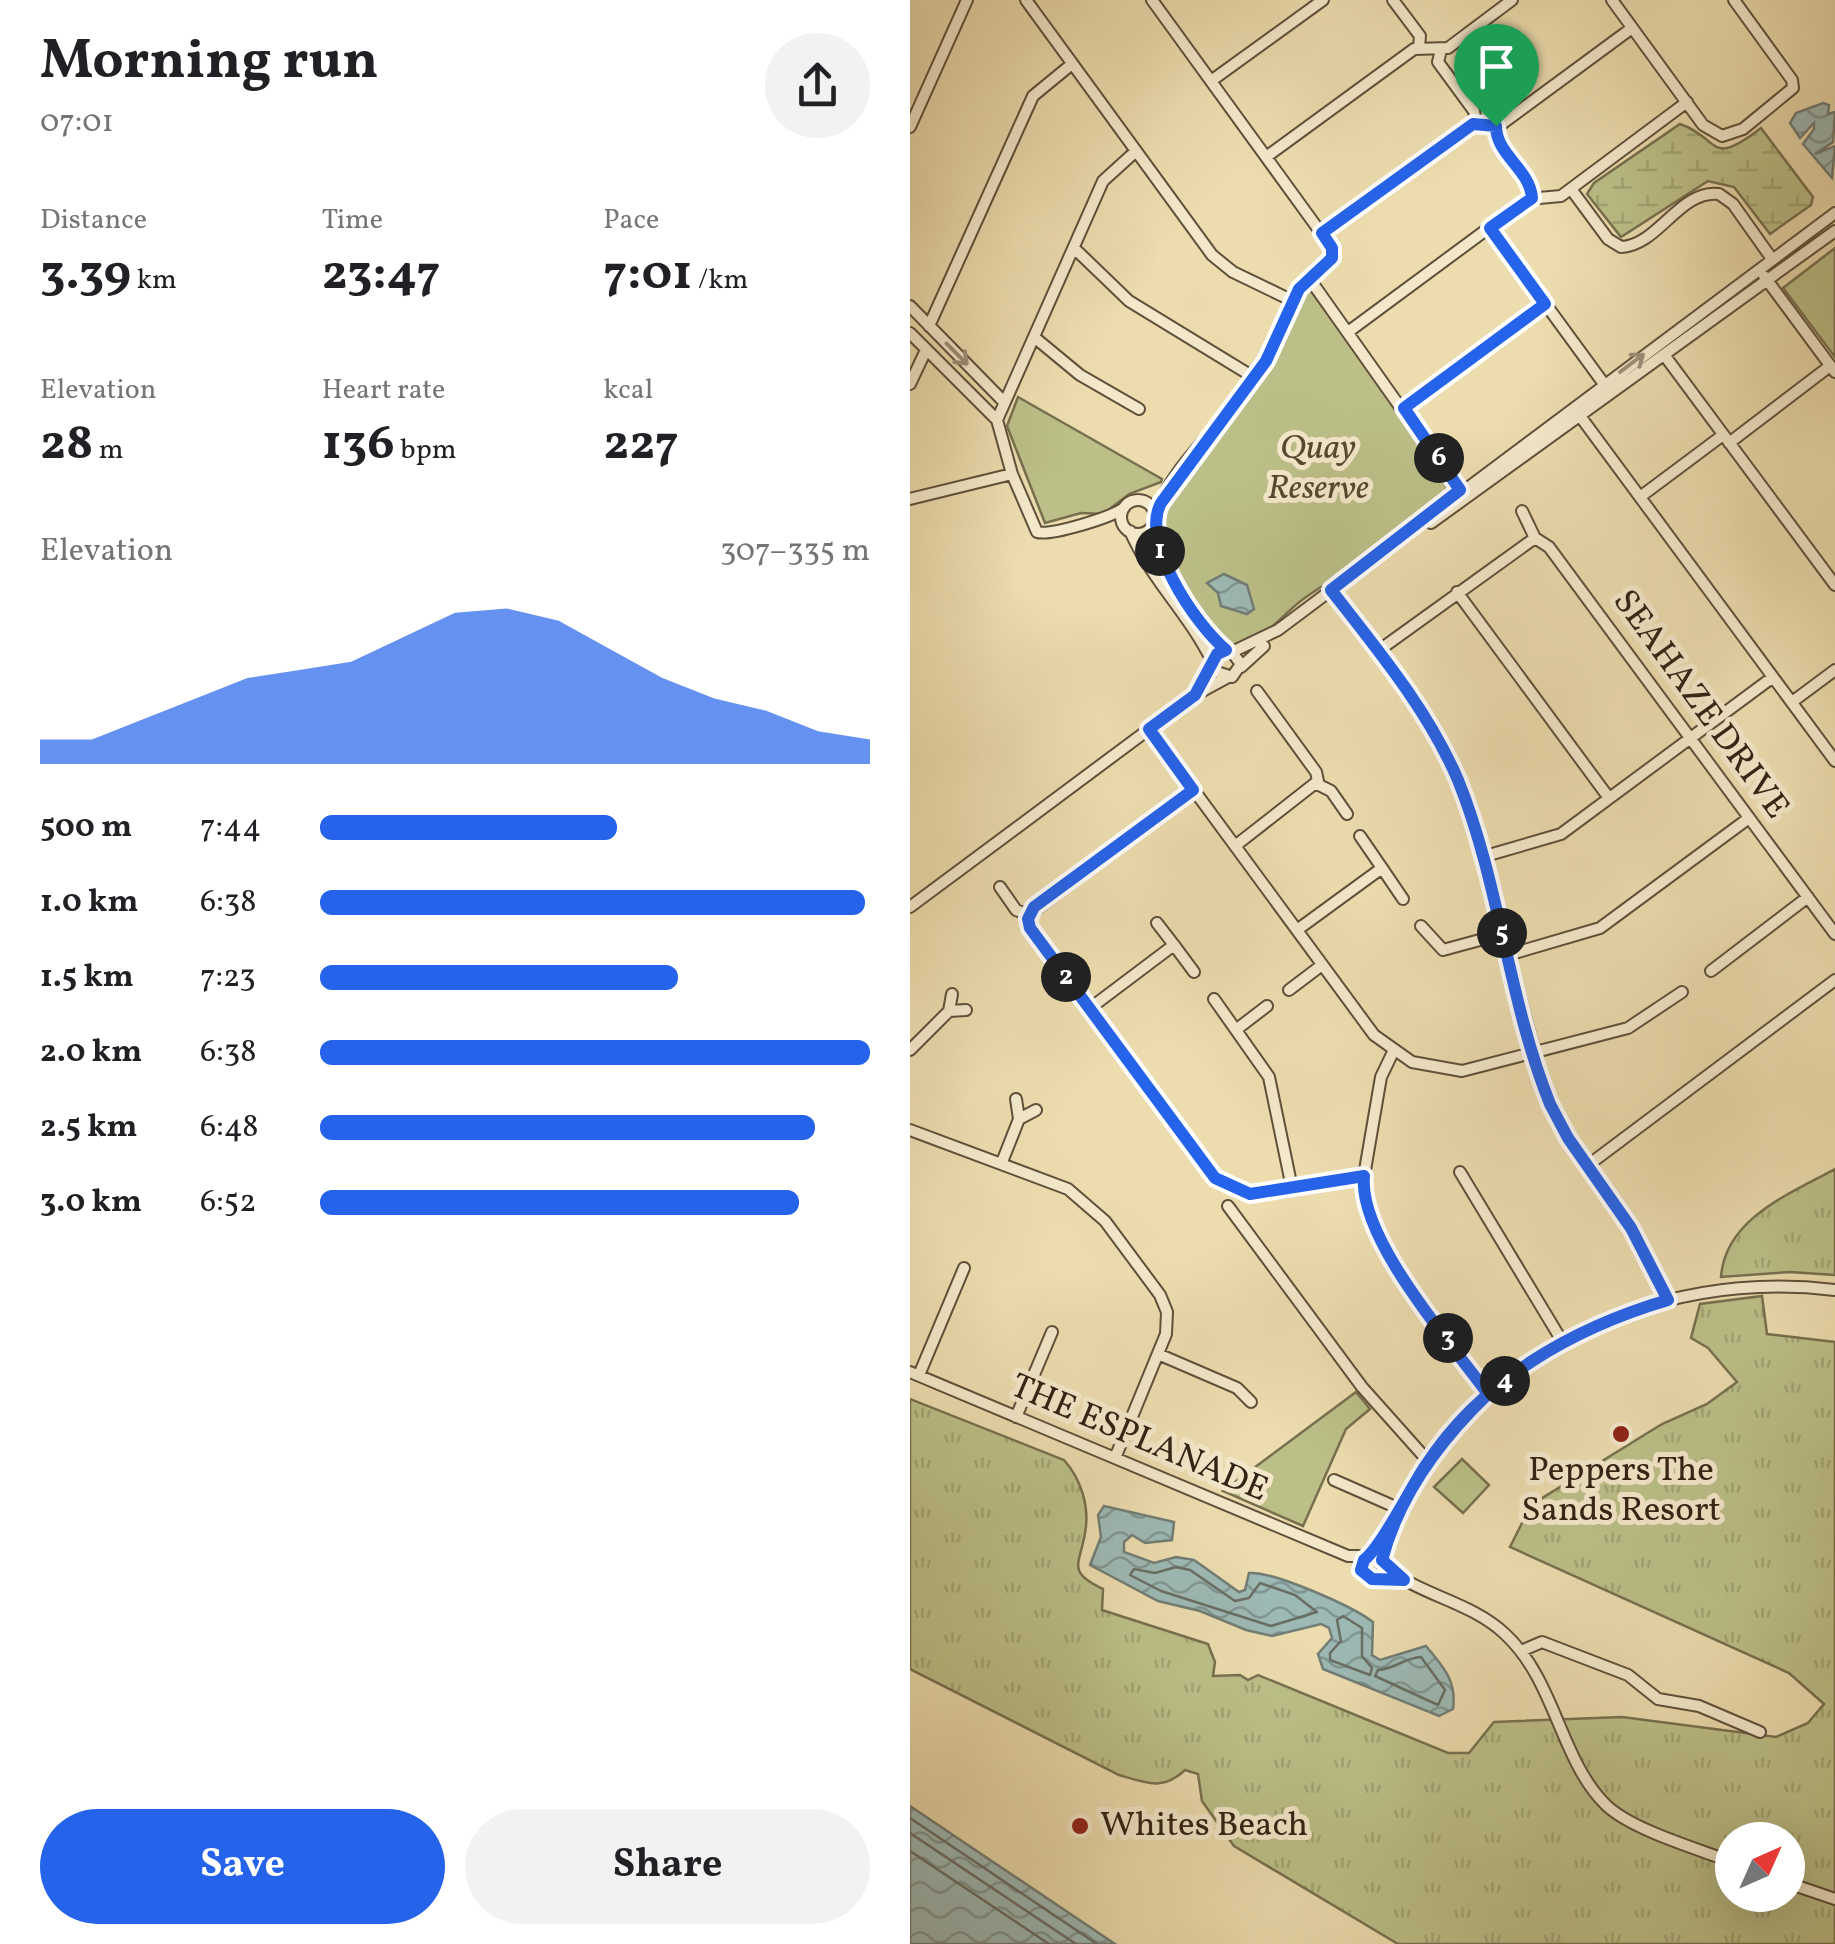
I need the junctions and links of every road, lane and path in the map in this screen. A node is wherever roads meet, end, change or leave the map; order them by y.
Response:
1 (967, 0) edge
2 (1026, 0) edge
3 (1323, 0) edge
4 (1394, 0) edge
5 (1512, 0) edge
6 (1612, 0) edge
7 (1734, 0) edge
8 (1156, 2) edge
9 (1632, 28) junction
10 (1420, 47) junction
11 (1441, 50) junction
12 (1072, 64) junction
13 (1211, 81) junction
14 (1687, 102) junction
15 (1476, 123) junction
16 (1496, 126) junction
17 (910, 127) edge
18 (1136, 150) junction
19 (1266, 157) junction
20 (1571, 189) junction
21 (1532, 198) junction
22 (1835, 213) edge
23 (1490, 228) junction
24 (1835, 231) edge
25 (1322, 233) junction
26 (1074, 248) junction
27 (1772, 259) junction
28 (1759, 269) junction
29 (1309, 278) junction
30 (1768, 281) junction
31 (1293, 301) junction
32 (1545, 304) junction
33 (910, 306) edge
34 (929, 326) junction
35 (1348, 332) junction
36 (910, 334) edge
37 (1034, 337) junction
38 (926, 350) junction
39 (1665, 356) junction
40 (1832, 369) edge
41 (1255, 378) junction
42 (910, 384) edge
43 (1604, 384) junction
44 (1004, 402) junction
45 (1574, 406) junction
46 (1404, 408) junction
47 (1139, 409) dead end
48 (1581, 417) junction
49 (997, 420) junction
50 (1726, 439) junction
51 (1012, 474) junction
52 (1173, 483) junction
53 (1462, 494) junction
54 (1640, 497) junction
55 (910, 499) edge
56 (1140, 500) junction
57 (1124, 508) junction
58 (1522, 511) dead end
59 (1154, 521) junction
60 (1090, 522) junction
61 (1128, 530) junction
62 (1535, 538) junction
63 (1835, 586) edge
64 (1333, 592) junction
65 (1457, 592) junction
66 (1230, 650) junction
67 (1378, 651) junction
68 (1214, 664) junction
69 (1241, 667) junction
70 (1835, 670) edge
71 (1773, 677) junction
72 (1228, 678) junction
73 (1257, 691) dead end
74 (1195, 695) junction
75 (1792, 702) junction
76 (1149, 729) junction
77 (1691, 738) junction
78 (1835, 761) edge
79 (1317, 784) junction
80 (1193, 790) junction
81 (1609, 798) junction
82 (1346, 814) dead end
83 (1749, 818) junction
84 (1360, 836) dead end
85 (1235, 846) junction
86 (1482, 858) junction
87 (1382, 868) junction
88 (1000, 887) dead end
89 (1808, 897) junction
90 (1403, 900) dead end
91 (910, 906) edge
92 (1029, 915) junction
93 (1158, 923) dead end
94 (1421, 926) dead end
95 (1296, 930) junction
96 (1502, 934) junction
97 (1835, 934) edge
98 (1174, 945) junction
99 (1508, 956) junction
100 (1322, 965) junction
101 (1711, 971) dead end
102 (1194, 972) dead end
103 (1835, 980) edge
104 (1288, 990) dead end
105 (1682, 992) dead end
106 (952, 994) dead end
107 (1214, 1000) dead end
108 (1267, 1006) dead end
109 (1089, 1009) junction
110 (966, 1010) dead end
111 (949, 1011) junction
112 (1237, 1030) junction
113 (910, 1050) edge
114 (1394, 1052) junction
115 (1534, 1053) junction
116 (1016, 1099) dead end
117 (1036, 1110) dead end
118 (1018, 1119) junction
119 (910, 1130) edge
120 (1002, 1162) junction
121 (1587, 1166) junction
122 (1460, 1172) dead end
123 (1364, 1176) junction
124 (1292, 1188) junction
125 (1228, 1206) dead end
126 (964, 1268) dead end
127 (1835, 1290) edge
128 (1668, 1300) junction
129 (1052, 1332) dead end
130 (1562, 1341) junction
131 (1158, 1354) junction
132 (914, 1373) edge
133 (1488, 1394) junction
134 (1251, 1402) dead end
135 (1016, 1417) junction
136 (1114, 1458) junction
137 (1428, 1461) junction
138 (1334, 1480) dead end
139 (1400, 1509) junction
140 (1348, 1556) junction
141 (1368, 1557) junction
142 (1383, 1563) junction
143 (1361, 1570) junction
144 (1379, 1578) junction
145 (1404, 1580) junction
146 (1521, 1651) junction
147 (1760, 1732) dead end
148 (1715, 1855) edge
149 (1805, 1889) edge
150 (1835, 1899) edge

1 - 17 street
2 - 12 street
3 - 13 street
4 - 10 street
5 - 11 street
6 - 9 street
7 - 14 street
8 - 13 street
9 - 14 street
9 - 16 street
10 - 11 street
10 - 19 street
11 - 15 street
12 - 18 street
12 - 34 street
13 - 19 street
14 - 20 street
15 - 16 street
15 - 25 street
16 - 21 street
18 - 26 street
18 - 31 street
19 - 25 street
20 - 21 street
20 - 27 street
21 - 23 street
22 - 27 street
23 - 32 street
23 - 35 street
24 - 30 street
25 - 29 street
26 - 37 street
26 - 41 street
27 - 28 street
28 - 30 street
43 -> 28 street
29 - 31 street
29 - 35 street
30 - 39 street
30 - 40 street
31 - 41 street
32 - 43 street
32 - 46 street
33 - 34 street
34 -> 44 street
35 - 46 street
36 - 38 street
37 - 44 street
37 - 47 street
38 - 42 street
38 - 49 street
39 - 48 street
39 - 50 street
40 - 50 street
41 - 52 street
43 - 45 street
44 - 49 street
45 - 48 street
45 - 53 street
46 - 53 street
48 - 53 street
48 - 54 street
49 - 51 street
50 - 54 street
50 - 63 street
51 - 55 street
51 - 60 street
52 - 56 street
52 - 59 street
53 - 64 street
54 - 71 street
56 - 57 street
56 - 59 street
57 - 60 street
57 - 61 street
58 - 62 street, SEAHAZE DRIVE
59 - 61 street
59 - 66 street
60 - 61 street
61 - 68 street
62 - 65 street
62 - 77 street, SEAHAZE DRIVE
64 - 66 street
64 - 67 street
64 - 69 street
65 - 67 street
65 - 81 street
66 - 68 street
66 - 69 street
67 - 86 street
68 - 72 street
68 - 74 street
69 - 72 street
70 - 75 street
71 - 75 street
71 - 77 street
72 - 74 street
73 - 79 street
74 - 76 street
75 - 78 street
76 - 80 street
76 - 91 street
77 - 81 street
77 - 83 street, SEAHAZE DRIVE
79 - 82 street
79 - 85 street
80 - 85 street
80 - 92 street
81 - 86 street
83 - 89 street, SEAHAZE DRIVE
83 - 99 street
84 - 87 street
85 - 95 street
86 - 96 street
87 - 90 street
87 - 95 street
88 - 92 street
89 - 97 street, SEAHAZE DRIVE
89 - 101 street
92 - 109 street
93 - 98 street
94 - 96 street
95 - 100 street
96 - 99 street
98 - 102 street
98 - 109 street
99 - 115 street
100 - 104 street
100 - 114 street
103 - 121 street
105 - 115 street
106 - 111 street
107 - 112 street
108 - 112 street
109 - 124 street
110 - 111 street
111 - 113 street
112 - 124 street
114 - 115 street
114 - 123 street
115 - 121 street
116 - 118 street
117 - 118 street
118 - 120 street
119 - 120 street
120 - 131 street
121 - 128 street
122 - 130 street
123 - 124 street
123 - 133 street
125 - 137 street
126 - 132 street
127 - 128 street
128 - 130 street
129 - 135 street
130 - 133 street
131 - 134 street
131 - 136 street
132 - 135 street, THE ESPLANADE
133 - 137 street
135 - 136 street, THE ESPLANADE
136 - 140 street, THE ESPLANADE
137 - 139 street
138 - 139 street
139 - 141 street
139 - 142 street
140 - 141 street, THE ESPLANADE
140 - 143 street, THE ESPLANADE
141 - 142 street, THE ESPLANADE
141 - 143 street
142 - 144 street
142 - 145 street, THE ESPLANADE
143 - 144 street, THE ESPLANADE
144 - 145 street, THE ESPLANADE
145 - 146 street, THE ESPLANADE
146 - 147 street
146 - 148 street, THE ESPLANADE
149 - 150 street

